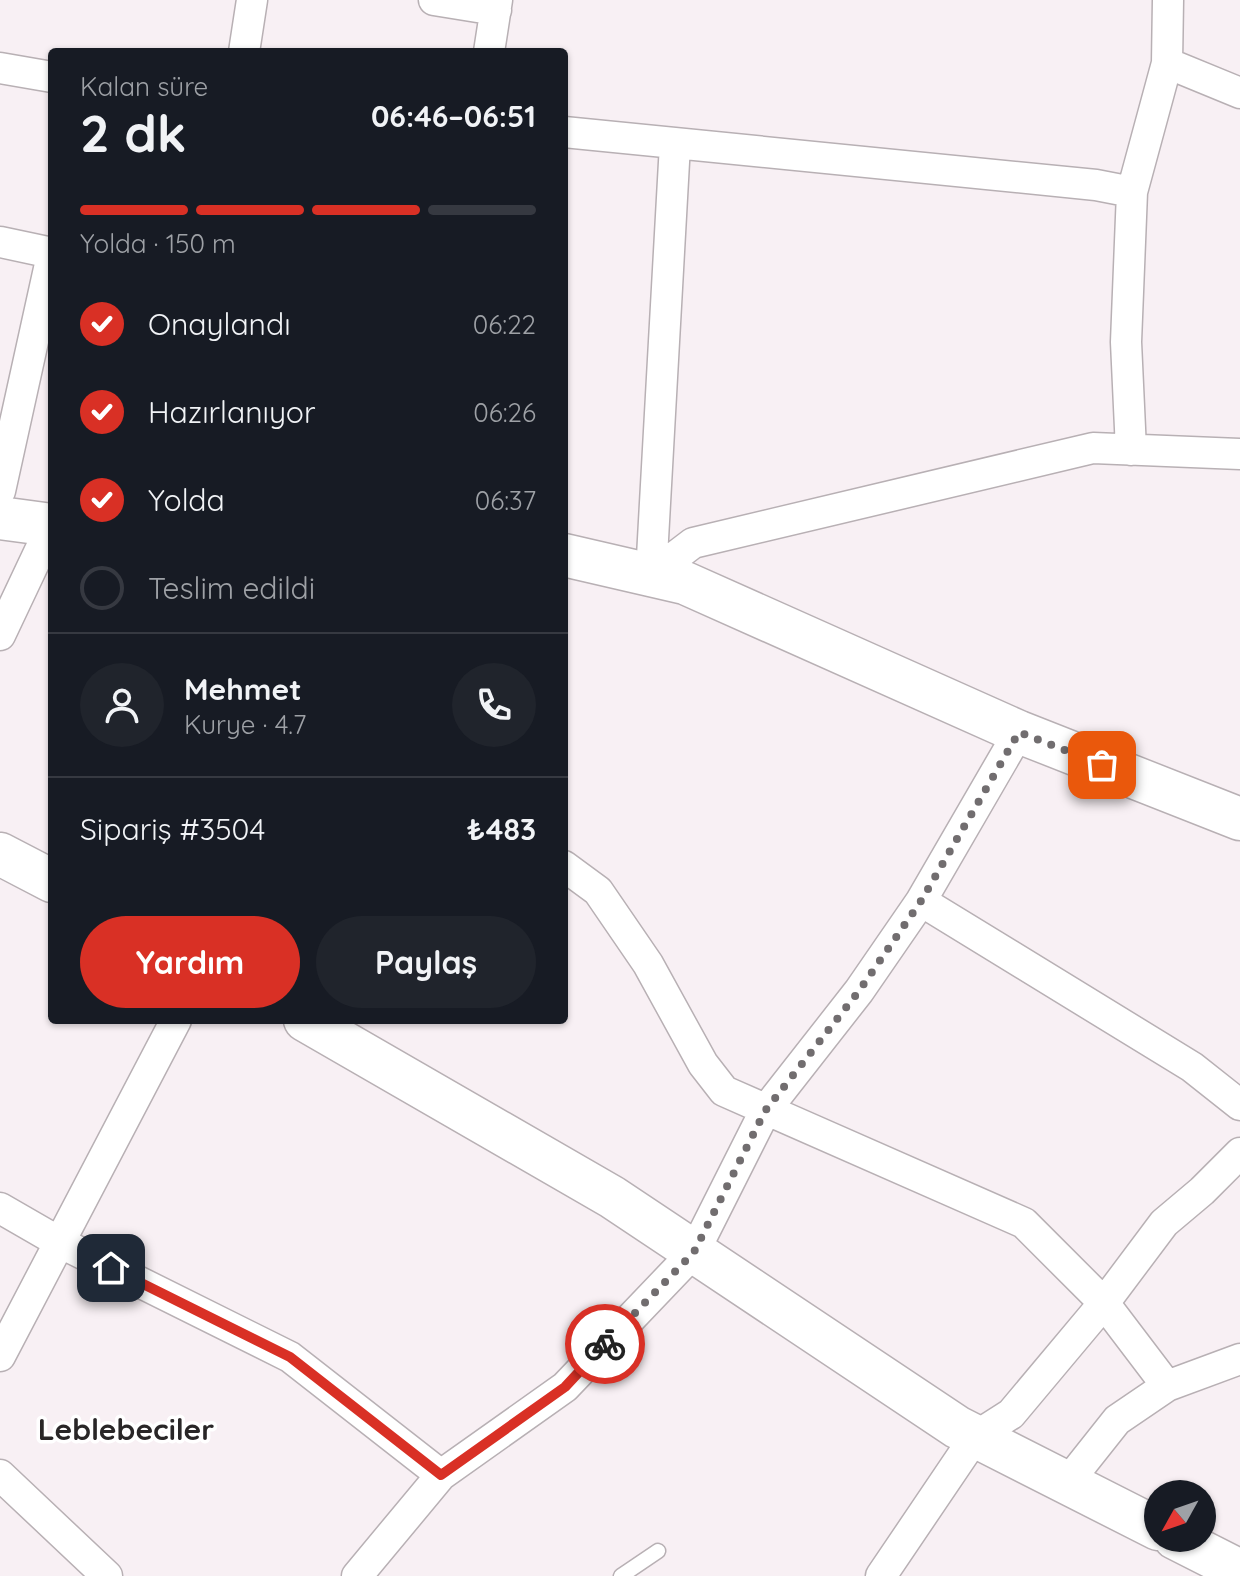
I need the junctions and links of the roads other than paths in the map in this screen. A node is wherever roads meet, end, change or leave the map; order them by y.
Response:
1 (252, 0) edge
2 (434, 0) edge
3 (1168, 0) edge
4 (497, 5) edge
5 (245, 48) edge
6 (490, 48) edge
7 (1167, 63) junction
8 (0, 68) edge
9 (48, 76) edge
10 (1240, 93) edge
11 (568, 132) edge
12 (675, 144) junction
13 (1132, 192) junction
14 (0, 242) edge
15 (48, 253) edge
16 (48, 272) edge
17 (1131, 450) junction
18 (1240, 454) edge
19 (0, 491) edge
20 (0, 518) edge
21 (48, 524) edge
22 (48, 533) edge
23 (568, 556) edge
24 (651, 575) junction
25 (0, 635) edge
26 (1019, 732) junction
27 (1240, 819) edge
28 (0, 854) edge
29 (568, 869) edge
30 (48, 879) edge
31 (921, 901) junction
32 (174, 1024) edge
33 (312, 1024) edge
34 (1240, 1105) edge
35 (765, 1111) junction
36 (1240, 1153) edge
37 (0, 1208) edge
38 (59, 1242) junction
39 (694, 1252) junction
40 (1104, 1303) junction
41 (0, 1356) edge
42 (1240, 1359) edge
43 (1167, 1386) junction
44 (975, 1437) junction
45 (0, 1475) edge
46 (441, 1475) junction
47 (1067, 1483) junction
48 (1144, 1522) edge
49 (658, 1551) dead end
50 (1203, 1552) edge
51 (1240, 1571) edge
52 (107, 1576) edge
53 (357, 1576) edge
54 (621, 1576) edge
55 (881, 1576) edge

1 - 5 street
2 - 4 street
3 - 7 street
4 - 6 street
7 - 10 street
7 - 13 street
8 - 9 street
11 - 12 street
12 - 13 street
12 - 24 street
13 - 17 street
14 - 15 street
16 - 19 street
17 - 18 street
17 - 24 street
20 - 21 street
22 - 25 street
23 - 24 street
24 - 26 street
26 - 27 street
26 - 31 street
28 - 30 street
29 - 35 street
31 - 34 street
31 - 35 street
32 - 38 street
33 - 39 street
35 - 39 street
35 - 40 street
36 - 40 street
37 - 38 street
38 - 41 street
38 - 46 street
39 - 44 street
39 - 46 street
40 - 43 street
40 - 44 street
42 - 43 street
43 - 47 street
44 - 47 street
44 - 55 street
45 - 52 street
46 - 53 street
47 - 48 street
49 - 54 lane
50 - 51 street

